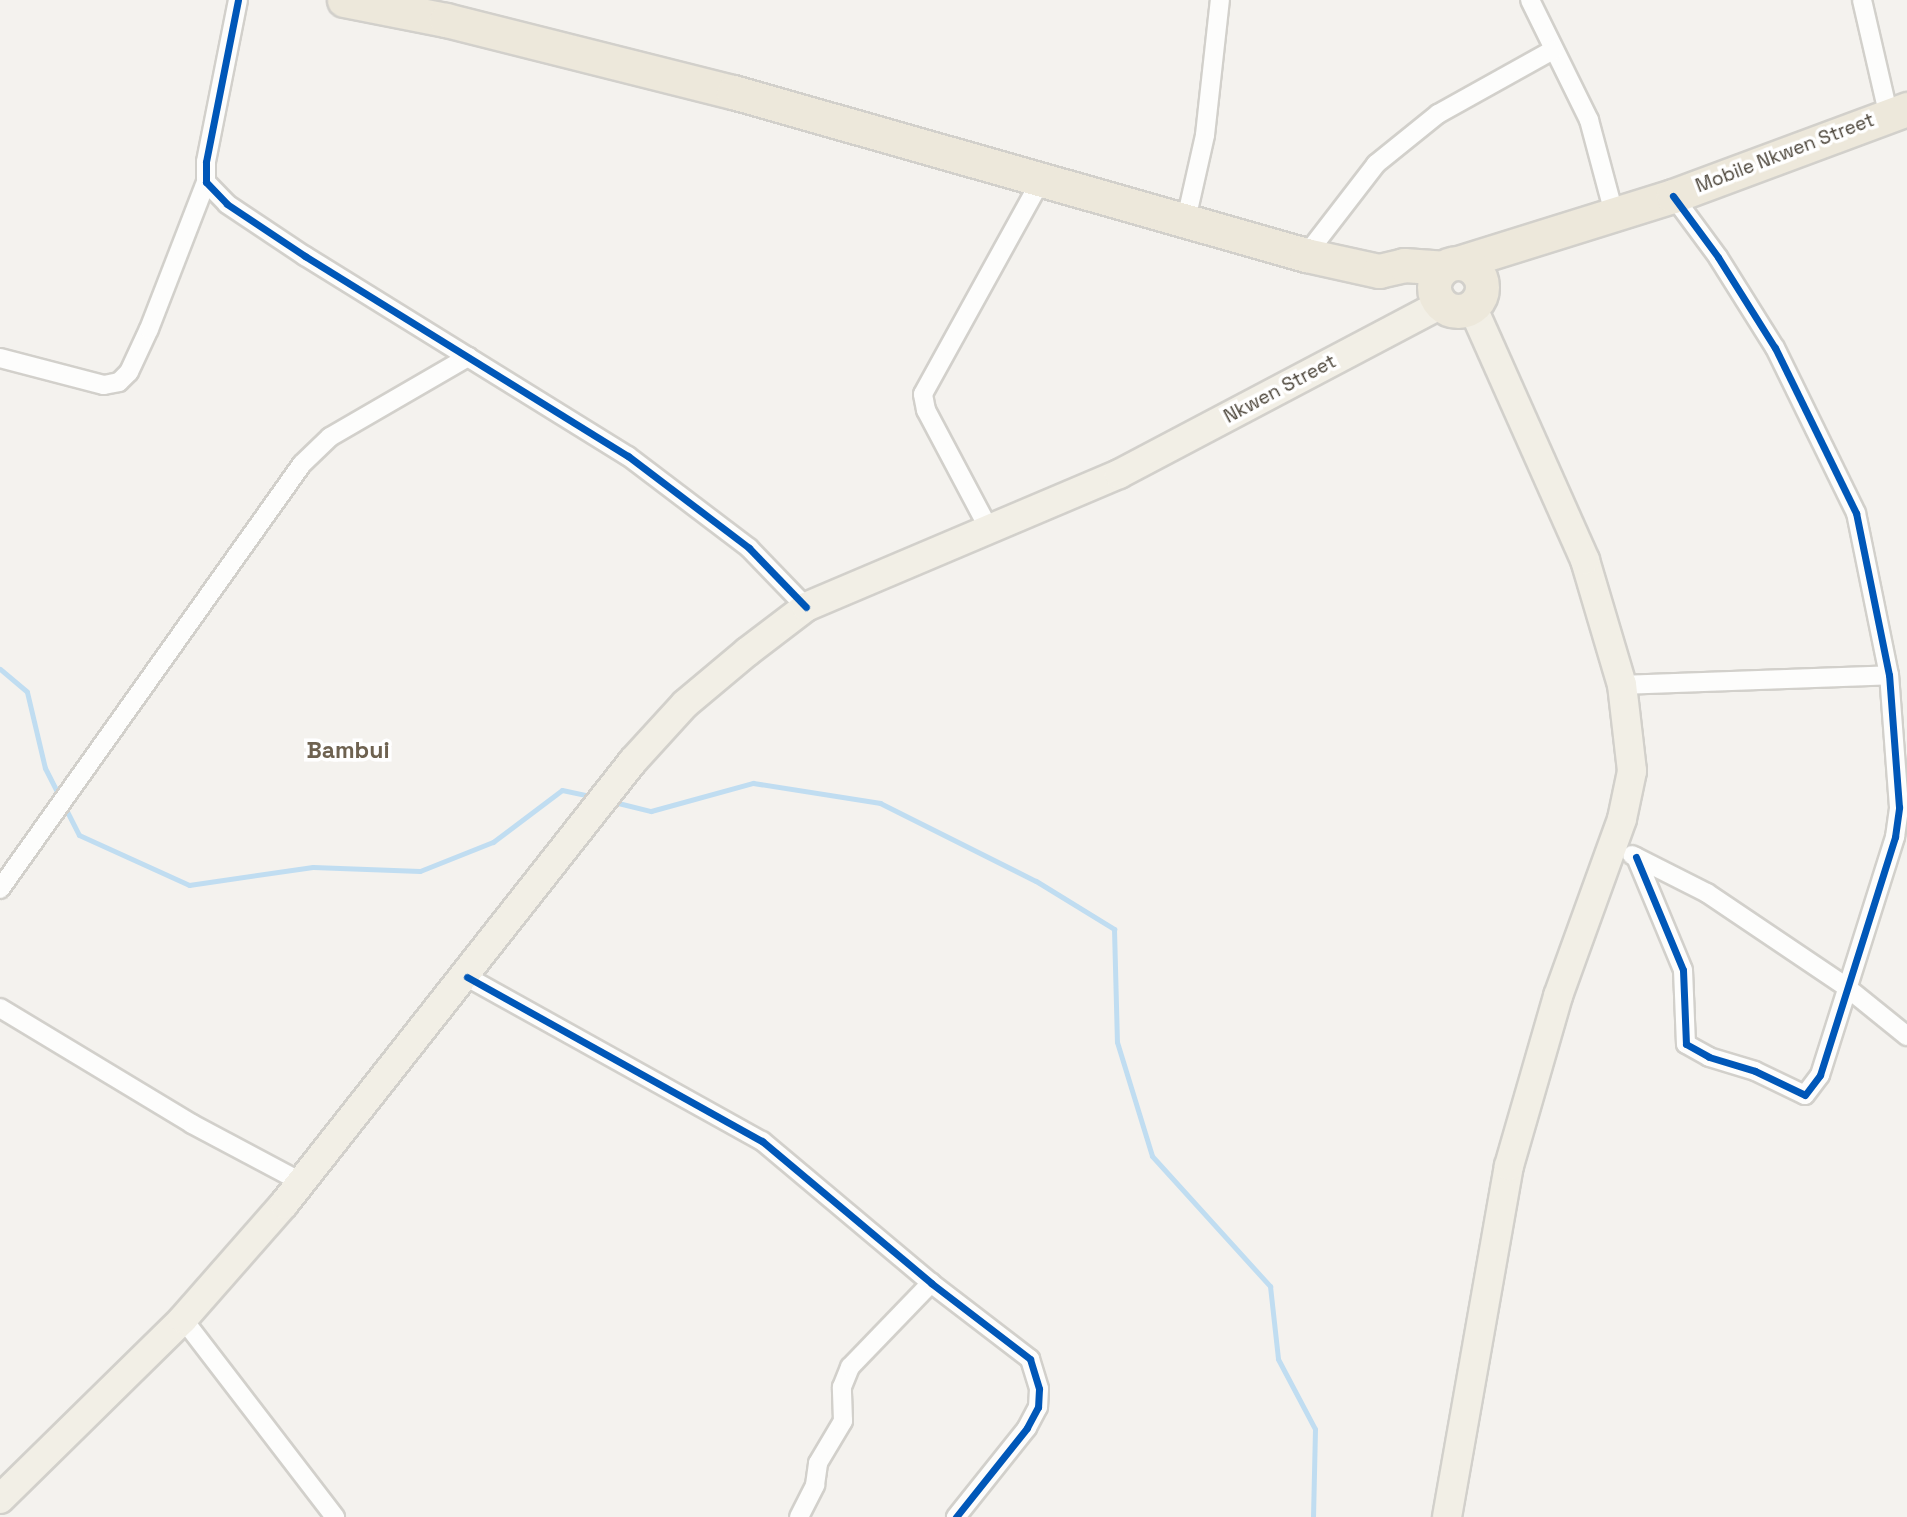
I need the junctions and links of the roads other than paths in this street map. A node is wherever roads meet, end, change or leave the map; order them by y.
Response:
1 (238, 0) edge
2 (344, 0) edge
3 (1220, 0) edge
4 (1530, 0) edge
5 (1862, 0) edge
6 (1553, 50) junction
7 (1898, 111) edge
8 (206, 182) junction
9 (1040, 182) junction
10 (1673, 196) junction
11 (1614, 213) junction
12 (1185, 224) junction
13 (1306, 255) junction
14 (1455, 288) junction
15 (468, 357) junction
16 (0, 358) edge
17 (989, 530) junction
18 (806, 607) junction
19 (1889, 675) junction
20 (1622, 685) junction
21 (1625, 851) junction
22 (0, 889) edge
23 (467, 977) junction
24 (1845, 986) junction
25 (0, 1008) edge
26 (1907, 1036) edge
27 (303, 1183) junction
28 (932, 1283) junction
29 (183, 1319) junction
30 (0, 1499) edge
31 (335, 1517) edge
32 (799, 1517) edge
33 (956, 1517) edge
34 (1447, 1517) edge

1 - 8 street
2 - 9 highway
3 - 12 street
4 - 6 street
5 - 7 street
6 - 11 street
6 - 13 street
7 - 10 highway, Mobile Nkwen Street
8 - 15 street
8 - 16 street
9 - 12 highway
9 - 17 street
10 - 11 highway, Mobile Nkwen Street
10 - 19 street
11 - 14 highway, Mobile Nkwen Street
12 - 13 highway
13 - 14 highway
14 - 17 main road, Nkwen Street
14 - 20 main road
15 - 18 street
15 - 22 street
17 - 18 main road, Nkwen Street
18 - 23 main road, Nkwen Street
19 - 20 street
19 - 24 street
20 - 21 main road
21 - 24 street
21 - 24 street
21 - 34 main road
23 - 27 main road, Nkwen Street
23 - 28 street
24 - 26 street
25 - 27 street
27 - 29 main road, Nkwen Street
28 - 32 street
28 - 33 street
29 - 30 main road, Nkwen Street
29 - 31 street

